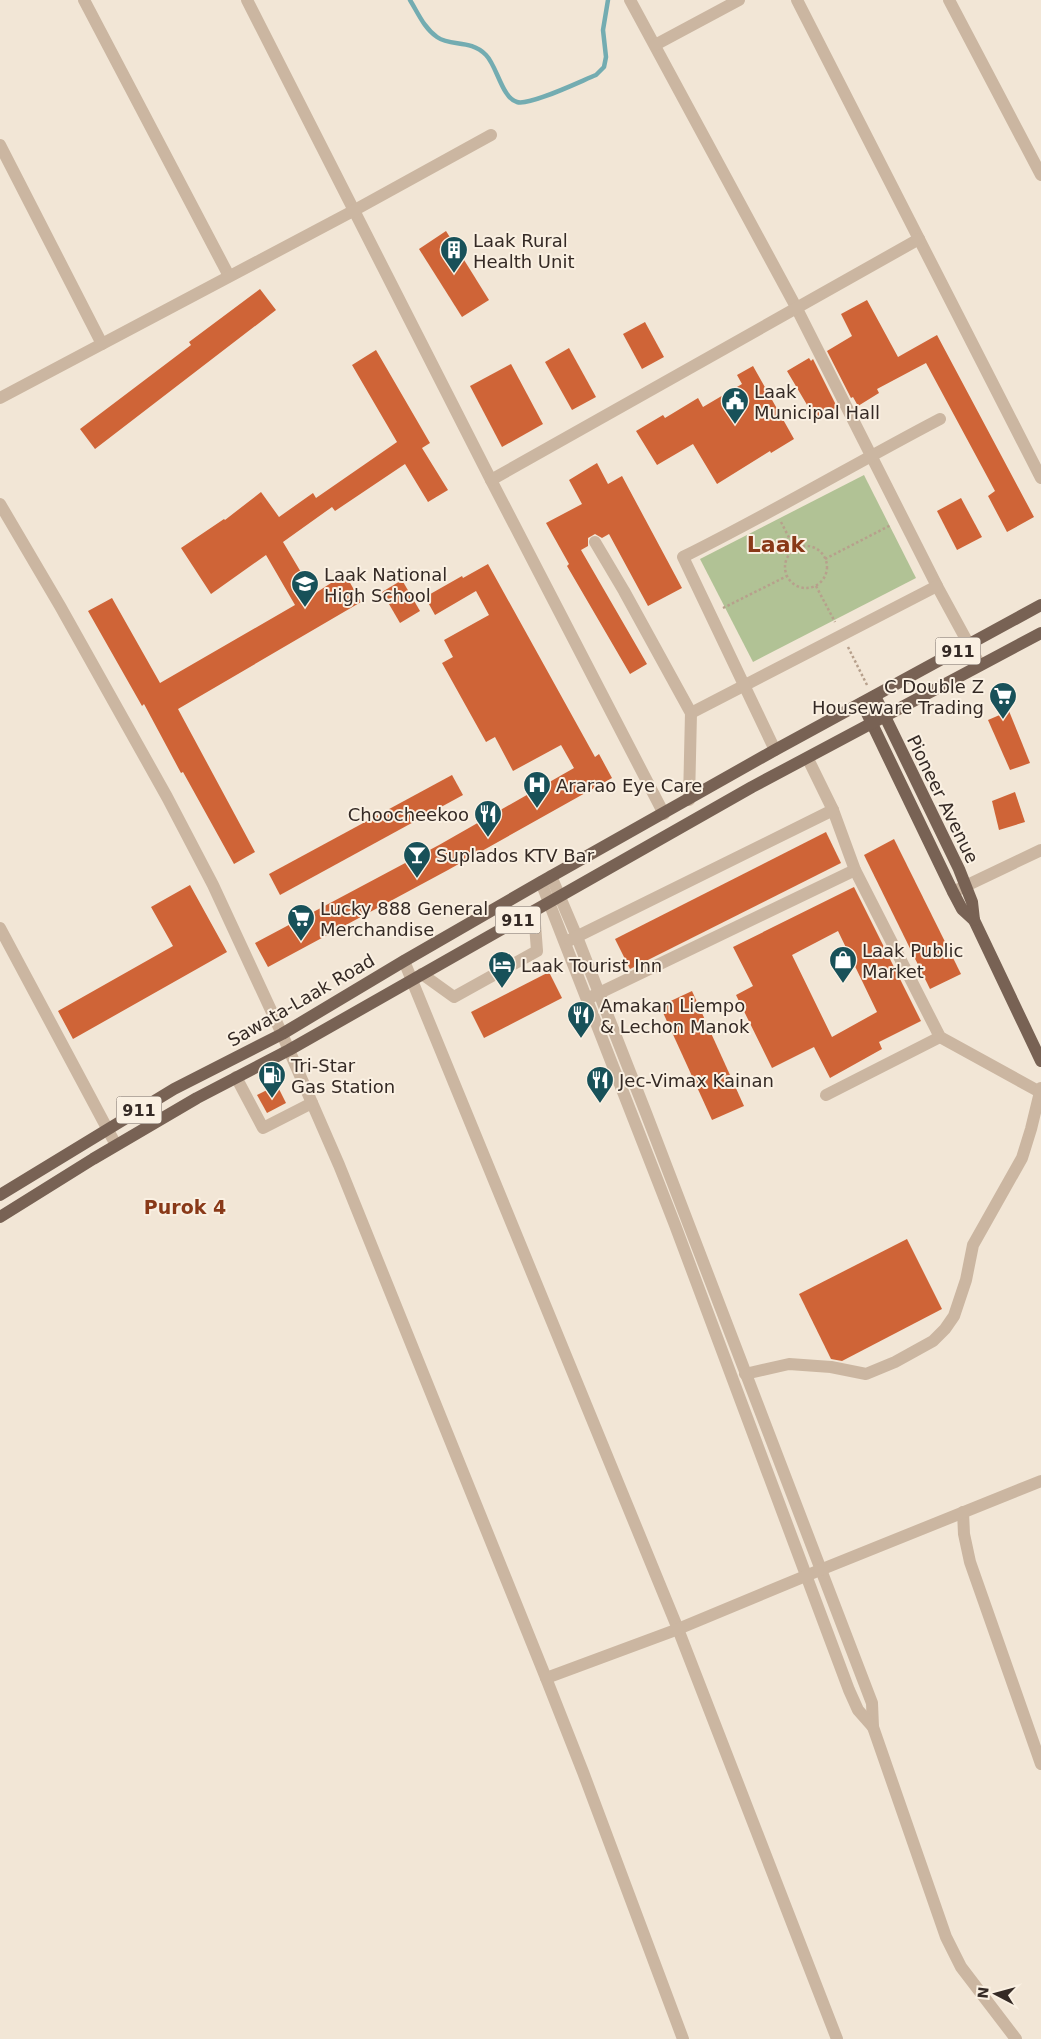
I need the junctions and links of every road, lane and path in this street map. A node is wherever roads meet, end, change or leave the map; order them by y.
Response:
1 (84, 0) edge
2 (247, 0) edge
3 (630, 0) edge
4 (739, 0) edge
5 (797, 0) edge
6 (949, 0) edge
7 (655, 44) junction
8 (491, 135) dead end
9 (0, 145) edge
10 (1041, 175) edge
11 (354, 211) junction
12 (919, 239) junction
13 (229, 276) junction
14 (796, 307) junction
15 (102, 344) junction
16 (0, 398) edge
17 (940, 419) dead end
18 (872, 455) junction
19 (1041, 478) edge
20 (491, 480) junction
21 (0, 504) edge
22 (775, 510) junction
23 (904, 518) junction
24 (594, 542) dead end
25 (795, 549) junction
26 (826, 559) junction
27 (787, 576) junction
28 (937, 586) junction
29 (1041, 605) edge
30 (710, 614) junction
31 (1041, 633) edge
32 (968, 645) junction
33 (980, 665) junction
34 (744, 685) junction
35 (874, 696) junction
36 (862, 703) junction
37 (691, 713) junction
38 (884, 716) junction
39 (871, 724) junction
40 (775, 750) junction
41 (808, 759) junction
42 (689, 800) junction
43 (833, 810) junction
44 (664, 814) junction
45 (1041, 850) edge
46 (855, 870) junction
47 (546, 879) junction
48 (965, 886) junction
49 (953, 892) junction
50 (554, 899) junction
51 (534, 911) junction
52 (974, 920) junction
53 (0, 928) edge
54 (571, 940) junction
55 (404, 961) junction
56 (417, 977) junction
57 (599, 993) junction
58 (587, 999) junction
59 (282, 1034) junction
60 (940, 1037) junction
61 (289, 1050) junction
62 (1041, 1061) edge
63 (236, 1077) junction
64 (1041, 1090) edge
65 (826, 1095) dead end
66 (312, 1103) junction
67 (108, 1129) junction
68 (116, 1145) junction
69 (0, 1194) edge
70 (0, 1217) edge
71 (744, 1374) junction
72 (1041, 1480) edge
73 (963, 1512) junction
74 (820, 1570) junction
75 (806, 1576) junction
76 (678, 1629) junction
77 (546, 1678) junction
78 (873, 1727) junction
79 (1041, 1764) edge
80 (682, 2039) edge
81 (837, 2039) edge
82 (1016, 2039) edge

1 - 13 street
2 - 11 street
3 - 7 street
4 - 7 street
5 - 12 street
6 - 10 street
7 - 14 street
8 - 11 street
9 - 15 street
11 - 13 street
11 - 20 street
12 - 14 street
12 - 19 street
13 - 15 street
14 - 18 street
14 - 20 street
15 - 16 street
17 - 18 street
18 - 22 street
18 - 23 street
20 - 44 street
21 - 59 street
22 - 25 path
22 - 30 street
23 - 26 path
23 - 28 street
24 - 37 street
25 - 26 path
25 - 27 path
26 - 27 path
27 - 30 path
28 - 32 street
28 - 34 street
29 - 32 main road, Sawata-Laak Road / 911
30 - 34 street
31 - 33 main road, Sawata-Laak Road / 911
32 - 33 street
32 - 35 main road, Sawata-Laak Road / 911
33 - 38 main road, Sawata-Laak Road / 911
34 - 37 street
34 - 40 street
35 - 36 main road, Sawata-Laak Road / 911
35 - 38 main road, Pioneer Avenue
36 - 39 main road, Pioneer Avenue
36 - 40 main road, Sawata-Laak Road / 911
37 - 42 street
38 - 39 main road, Sawata-Laak Road / 911
38 - 48 main road, Pioneer Avenue
39 - 41 main road, Sawata-Laak Road / 911
39 - 49 main road, Pioneer Avenue
40 - 42 main road, Sawata-Laak Road / 911
41 - 43 street
41 - 50 main road, Sawata-Laak Road / 911
42 - 44 main road, Sawata-Laak Road / 911
43 - 46 street
43 - 54 street
44 - 47 main road, Sawata-Laak Road / 911
45 - 48 street
46 - 57 street
46 - 60 street
47 - 50 street
47 - 55 main road, Sawata-Laak Road / 911
48 - 49 street
48 - 52 main road, Pioneer Avenue
49 - 52 main road, Pioneer Avenue
50 - 51 main road, Sawata-Laak Road / 911
50 - 54 street
51 - 56 main road, Sawata-Laak Road / 911
51 - 56 street
52 - 62 main road, Pioneer Avenue
53 - 67 street
54 - 57 street
54 - 58 street
55 - 56 street
55 - 59 main road, Sawata-Laak Road / 911
56 - 61 main road, Sawata-Laak Road / 911
56 - 76 street
57 - 58 street
57 - 71 street
58 - 75 street
59 - 61 street
59 - 67 main road, Sawata-Laak Road / 911
60 - 64 street
60 - 65 street
61 - 63 main road, Sawata-Laak Road / 911
61 - 66 street
63 - 66 street
63 - 68 main road, Sawata-Laak Road / 911
64 - 71 street
66 - 77 street
67 - 68 street
67 - 69 main road, Sawata-Laak Road / 911
68 - 70 main road, Sawata-Laak Road / 911
71 - 74 street
72 - 73 street
73 - 74 street
73 - 79 street
74 - 75 street
74 - 78 street
75 - 76 street
75 - 78 street
76 - 77 street
76 - 81 street
77 - 80 street
78 - 82 street

